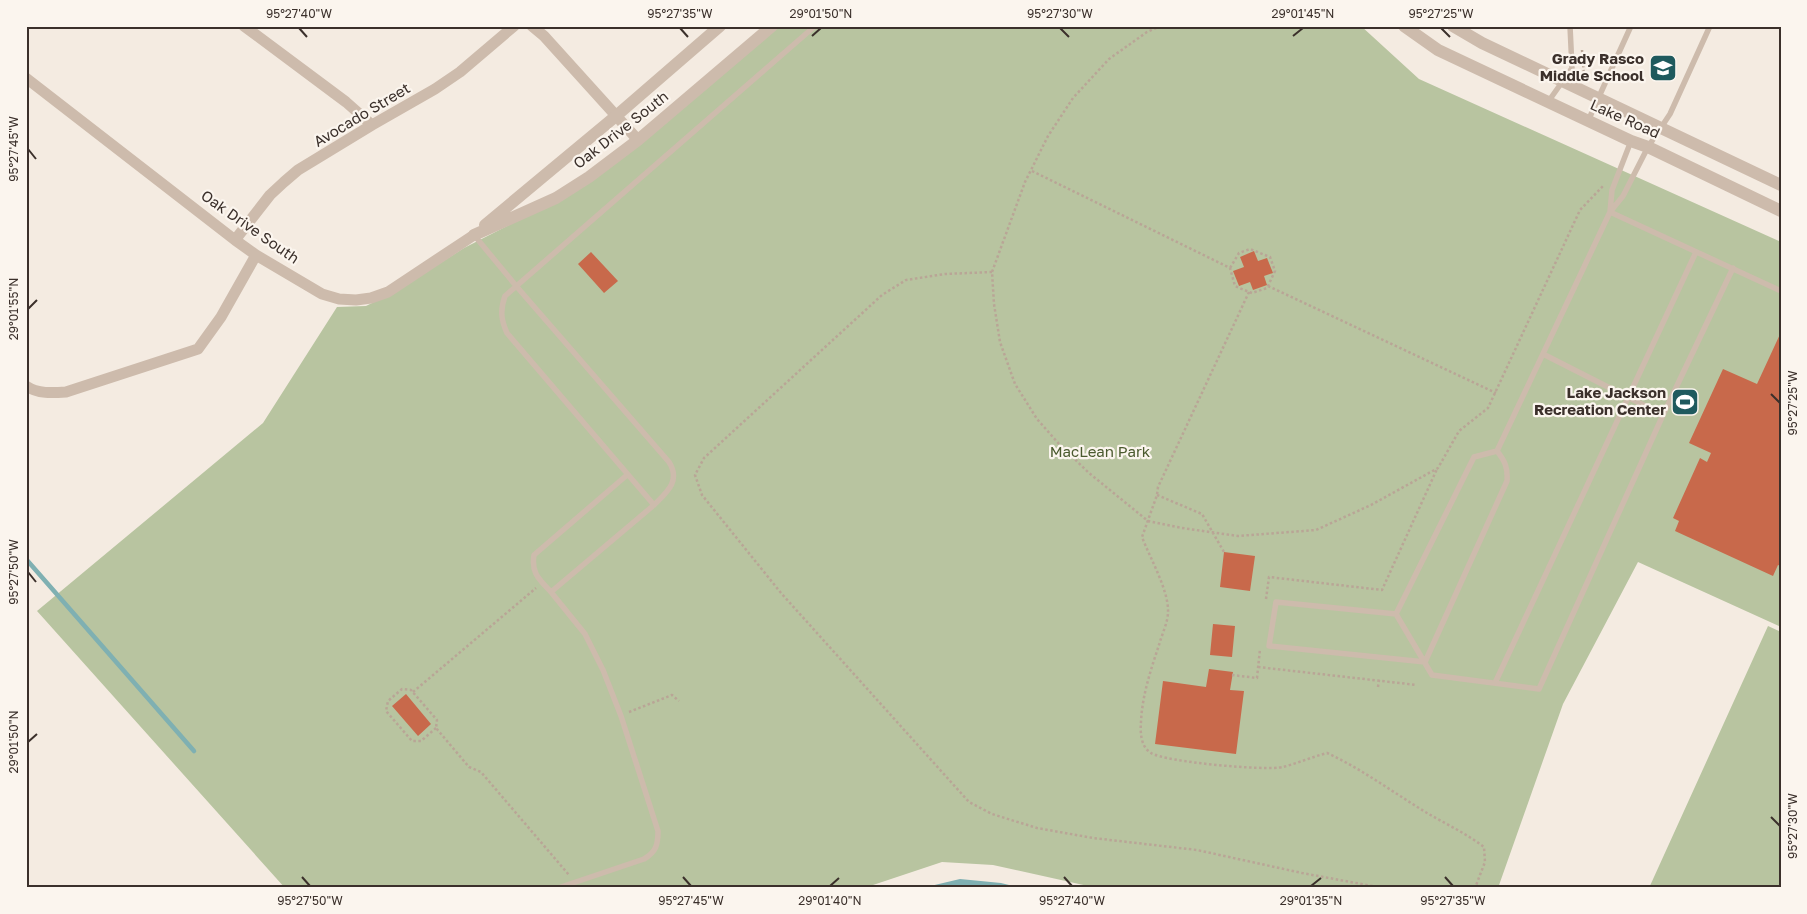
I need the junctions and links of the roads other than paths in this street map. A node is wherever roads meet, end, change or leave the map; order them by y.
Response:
1 (244, 26) edge
2 (514, 26) edge
3 (532, 26) edge
4 (720, 26) edge
5 (772, 26) edge
6 (815, 26) edge
7 (1404, 26) edge
8 (1453, 26) edge
9 (1570, 26) edge
10 (1631, 26) edge
11 (1710, 26) edge
12 (26, 78) edge
13 (1562, 82) junction
14 (1598, 99) junction
15 (1548, 102) junction
16 (616, 116) junction
17 (1588, 121) junction
18 (372, 125) junction
19 (1661, 129) junction
20 (638, 140) junction
21 (1631, 141) junction
22 (1648, 147) junction
23 (1781, 185) edge
24 (1781, 211) edge
25 (1610, 212) junction
26 (474, 235) junction
27 (236, 240) junction
28 (1696, 252) junction
29 (256, 255) junction
30 (1733, 268) junction
31 (517, 287) junction
32 (1781, 291) edge
33 (1543, 354) junction
34 (26, 386) edge
35 (1627, 397) junction
36 (1663, 415) junction
37 (1496, 451) junction
38 (627, 475) junction
39 (654, 505) junction
40 (551, 592) junction
41 (1396, 614) junction
42 (1425, 662) junction
43 (1496, 683) junction
44 (558, 888) edge

1 - 18 street
2 - 18 street, Avocado Street
3 - 16 street
4 - 16 street, Oak Drive South
5 - 20 street, Oak Drive South
6 - 31 lane
7 - 15 street, Lake Road
8 - 13 street, Lake Road
9 - 13 lane
10 - 14 lane
11 - 19 lane
12 - 27 street, Oak Drive South
13 - 14 street, Lake Road
13 - 15 lane
14 - 17 lane
14 - 19 street, Lake Road
15 - 17 street, Lake Road
16 - 20 street
16 - 26 street, Oak Drive South
17 - 21 street, Lake Road
18 - 27 street, Avocado Street
19 - 22 lane
19 - 23 street, Lake Road
20 - 26 street, Oak Drive South
21 - 22 street, Lake Road
21 - 25 lane
22 - 24 street, Lake Road
22 - 25 lane
25 - 28 lane
25 - 33 lane
26 - 29 street, Oak Drive South
26 - 31 lane
27 - 29 street, Oak Drive South
28 - 30 lane
28 - 35 lane
29 - 34 street
30 - 32 lane
30 - 36 lane
31 - 38 lane
31 - 39 lane
33 - 35 lane
33 - 37 lane
35 - 36 lane
35 - 43 lane
36 - 43 lane
37 - 41 lane
37 - 42 lane
38 - 39 lane
38 - 40 lane
39 - 40 lane
40 - 44 lane
41 - 42 lane
41 - 42 lane
42 - 43 lane

